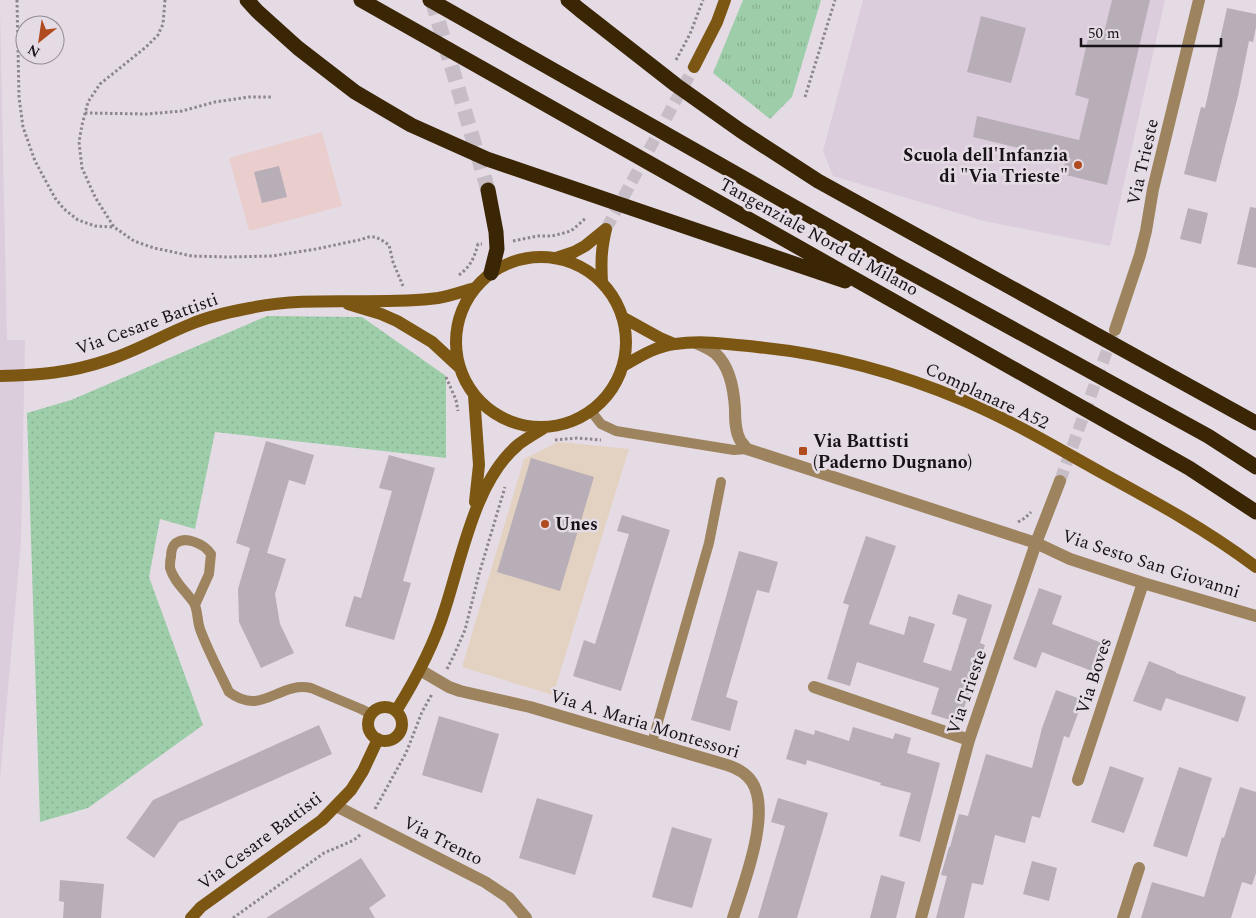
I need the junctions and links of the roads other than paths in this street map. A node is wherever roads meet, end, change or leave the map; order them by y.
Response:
1 (247, 0) edge
2 (361, 0) edge
3 (430, 0) edge
4 (568, 0) edge
5 (725, 0) edge
6 (1199, 0) edge
7 (694, 67) tunnel mouth
8 (488, 190) tunnel mouth
9 (556, 258) junction
10 (491, 272) junction
11 (602, 283) junction
12 (475, 288) junction
13 (880, 293) junction
14 (336, 301) junction
15 (622, 317) junction
16 (1115, 330) tunnel mouth
17 (696, 343) junction
18 (674, 344) junction
19 (623, 366) junction
20 (459, 367) junction
21 (0, 376) edge
22 (474, 395) junction
23 (591, 411) junction
24 (1256, 423) edge
25 (544, 428) junction
26 (747, 449) junction
27 (1256, 467) edge
28 (1060, 481) tunnel mouth
29 (721, 482) dead end
30 (1256, 512) edge
31 (474, 515) junction
32 (1036, 543) junction
33 (1256, 567) edge
34 (1143, 583) junction
35 (195, 605) junction
36 (1256, 616) edge
37 (420, 670) junction
38 (814, 687) dead end
39 (396, 711) junction
40 (371, 714) junction
41 (378, 739) junction
42 (969, 740) junction
43 (652, 743) junction
44 (1078, 780) dead end
45 (336, 806) junction
46 (1139, 868) dead end
47 (190, 918) edge
48 (526, 918) edge
49 (733, 918) edge
50 (922, 918) edge
51 (1123, 918) edge

1 - 13 highway
2 - 13 highway, Tangenziale Nord di Milano
3 - 27 highway, Tangenziale Nord di Milano
4 - 24 highway
5 - 7 street
6 - 16 street, Via Trieste
8 - 10 highway
9 - 10 street
9 - 11 street
9 - 11 street
10 - 12 street
11 - 15 street
12 - 14 street, Via Cesare Battisti
12 - 20 street
13 - 30 highway, Tangenziale Nord di Milano
14 - 20 street, Via Cesare Battisti
14 - 21 street, Via Cesare Battisti
15 - 18 street, Complanare A52
15 - 19 street
17 - 18 street, Complanare A52
17 - 26 street
17 - 33 street, Complanare A52
18 - 19 street, Complanare A52
19 - 23 street
20 - 22 street
22 - 25 street
22 - 31 street
23 - 25 street
23 - 26 lane
25 - 31 street
26 - 32 street
28 - 32 street, Via Trieste
29 - 43 lane
31 - 37 street
32 - 34 street, Via Sesto San Giovanni
32 - 42 street, Via Trieste
34 - 36 street, Via Sesto San Giovanni
34 - 44 street, Via Boves
35 - 35 lane
35 - 40 lane
37 - 39 street
37 - 43 street, Via A. Maria Montessori
38 - 42 street
39 - 40 street
39 - 41 street
40 - 41 street
41 - 45 street, Via Cesare Battisti
42 - 50 street, Via Trieste
43 - 49 street, Via A. Maria Montessori
45 - 47 street, Via Cesare Battisti
45 - 48 street, Via Trento
46 - 51 street

